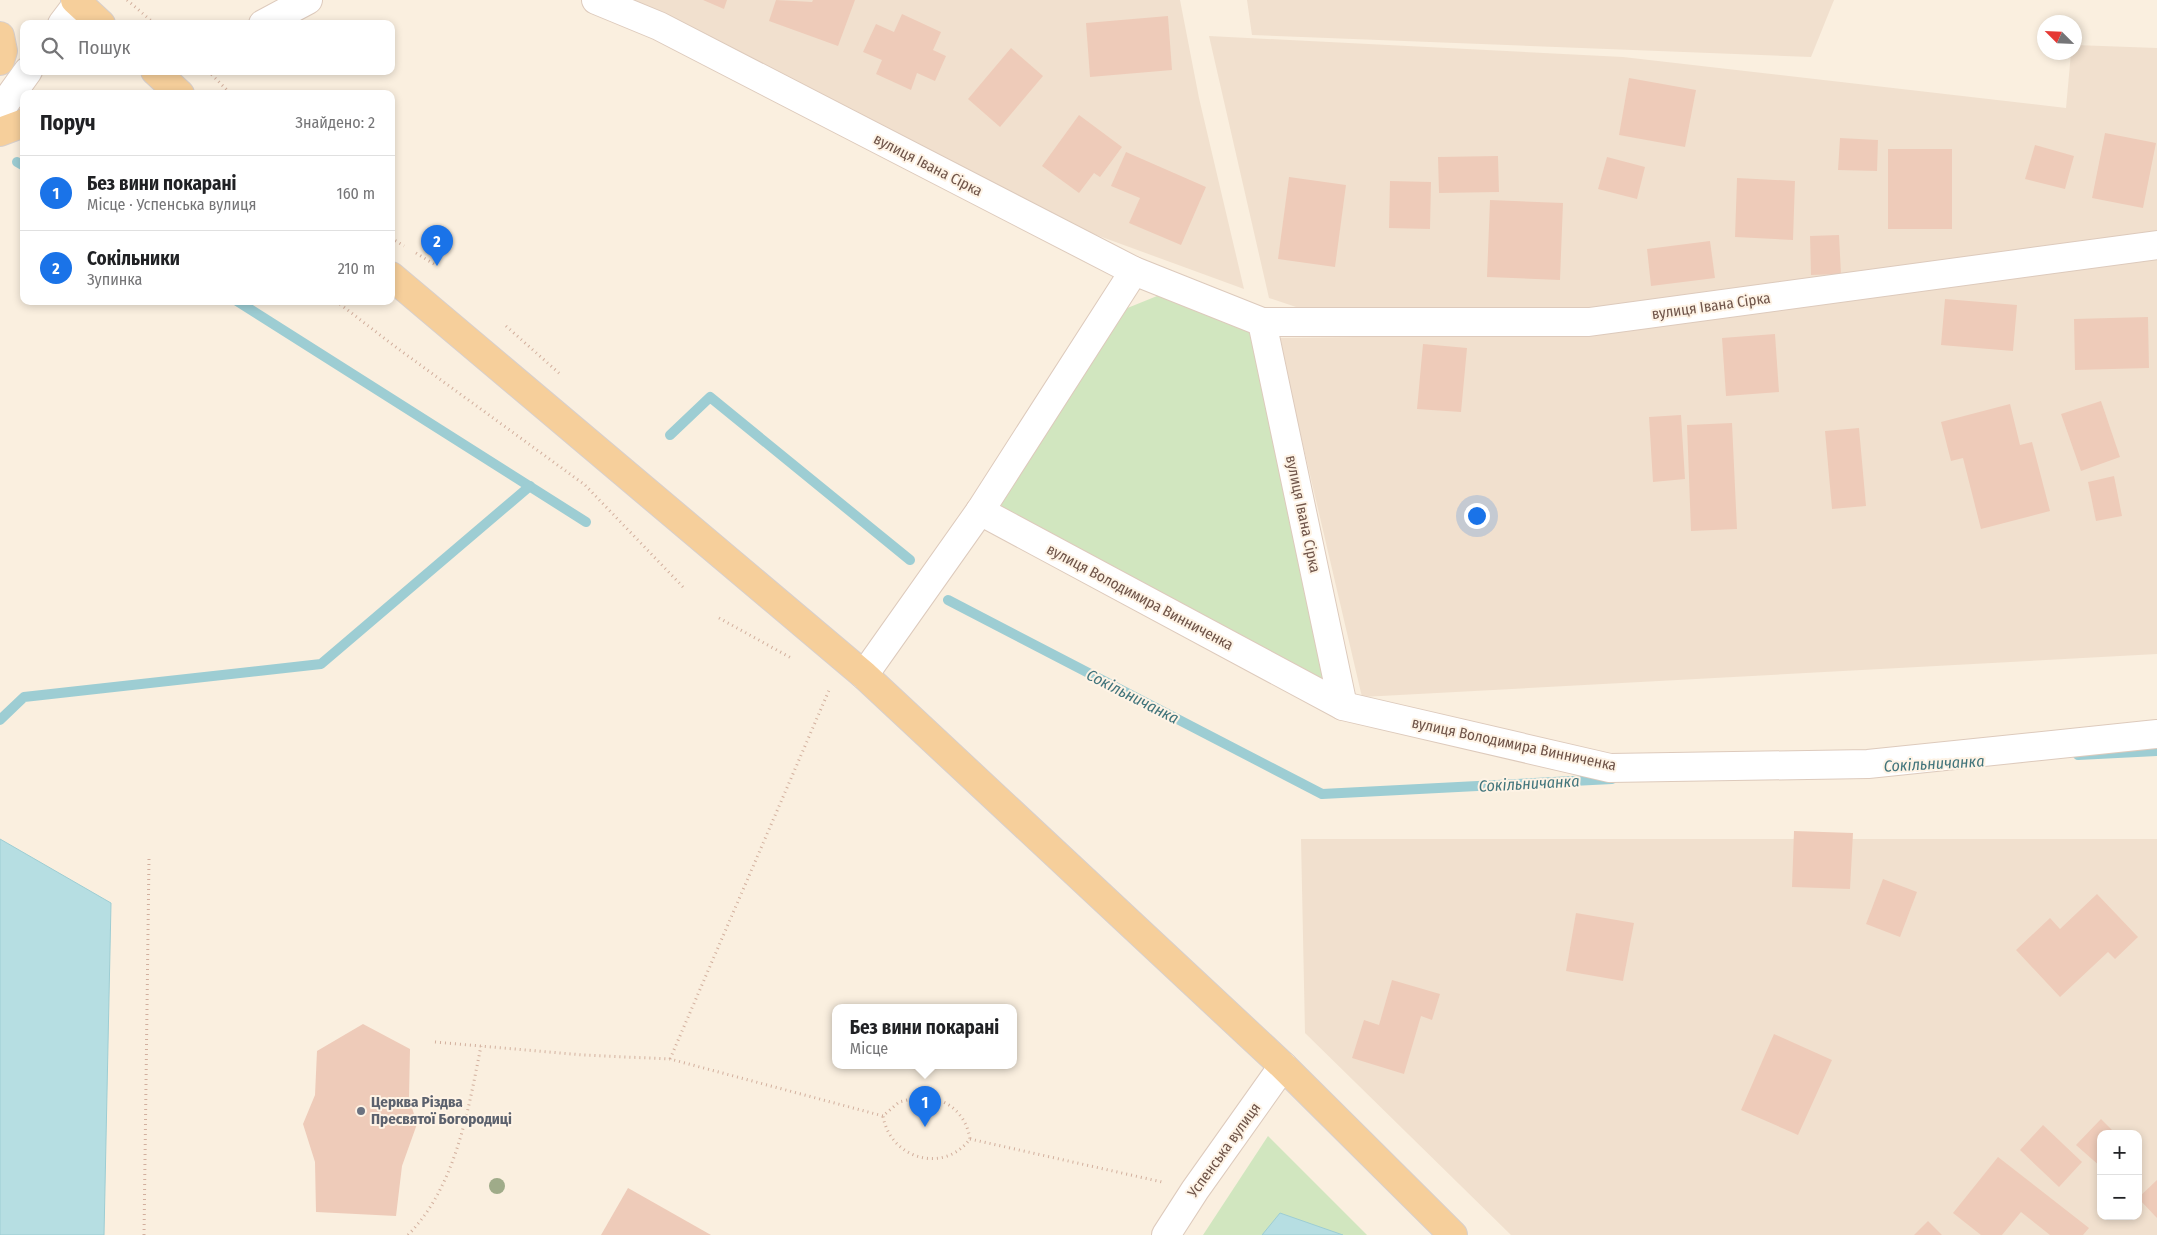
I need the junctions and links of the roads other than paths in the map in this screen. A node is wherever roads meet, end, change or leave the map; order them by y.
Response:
1 (308, 0) edge
2 (596, 0) edge
3 (71, 9) edge
4 (93, 20) edge
5 (270, 20) edge
6 (0, 36) edge
7 (0, 61) edge
8 (25, 75) edge
9 (163, 75) edge
10 (176, 90) edge
11 (0, 110) edge
12 (20, 124) edge
13 (0, 132) edge
14 (2157, 245) edge
15 (1134, 271) junction
16 (395, 279) edge
17 (1262, 322) junction
18 (980, 511) junction
19 (864, 675) junction
20 (1343, 706) junction
21 (2157, 734) edge
22 (1283, 1066) junction
23 (1166, 1235) edge
24 (1453, 1235) edge

1 - 5 street
2 - 15 street, вулиця Івана Сірка
3 - 4 main road
6 - 7 main road
8 - 11 street
9 - 10 main road
12 - 13 main road
14 - 17 street, вулиця Івана Сірка
15 - 17 street, вулиця Івана Сірка
15 - 18 street
16 - 19 main road
17 - 20 street, вулиця Івана Сірка
18 - 19 street
18 - 20 street, вулиця Володимира Винниченка
19 - 22 main road
20 - 21 street, вулиця Володимира Винниченка
22 - 23 street, Успенська вулиця
22 - 24 main road

